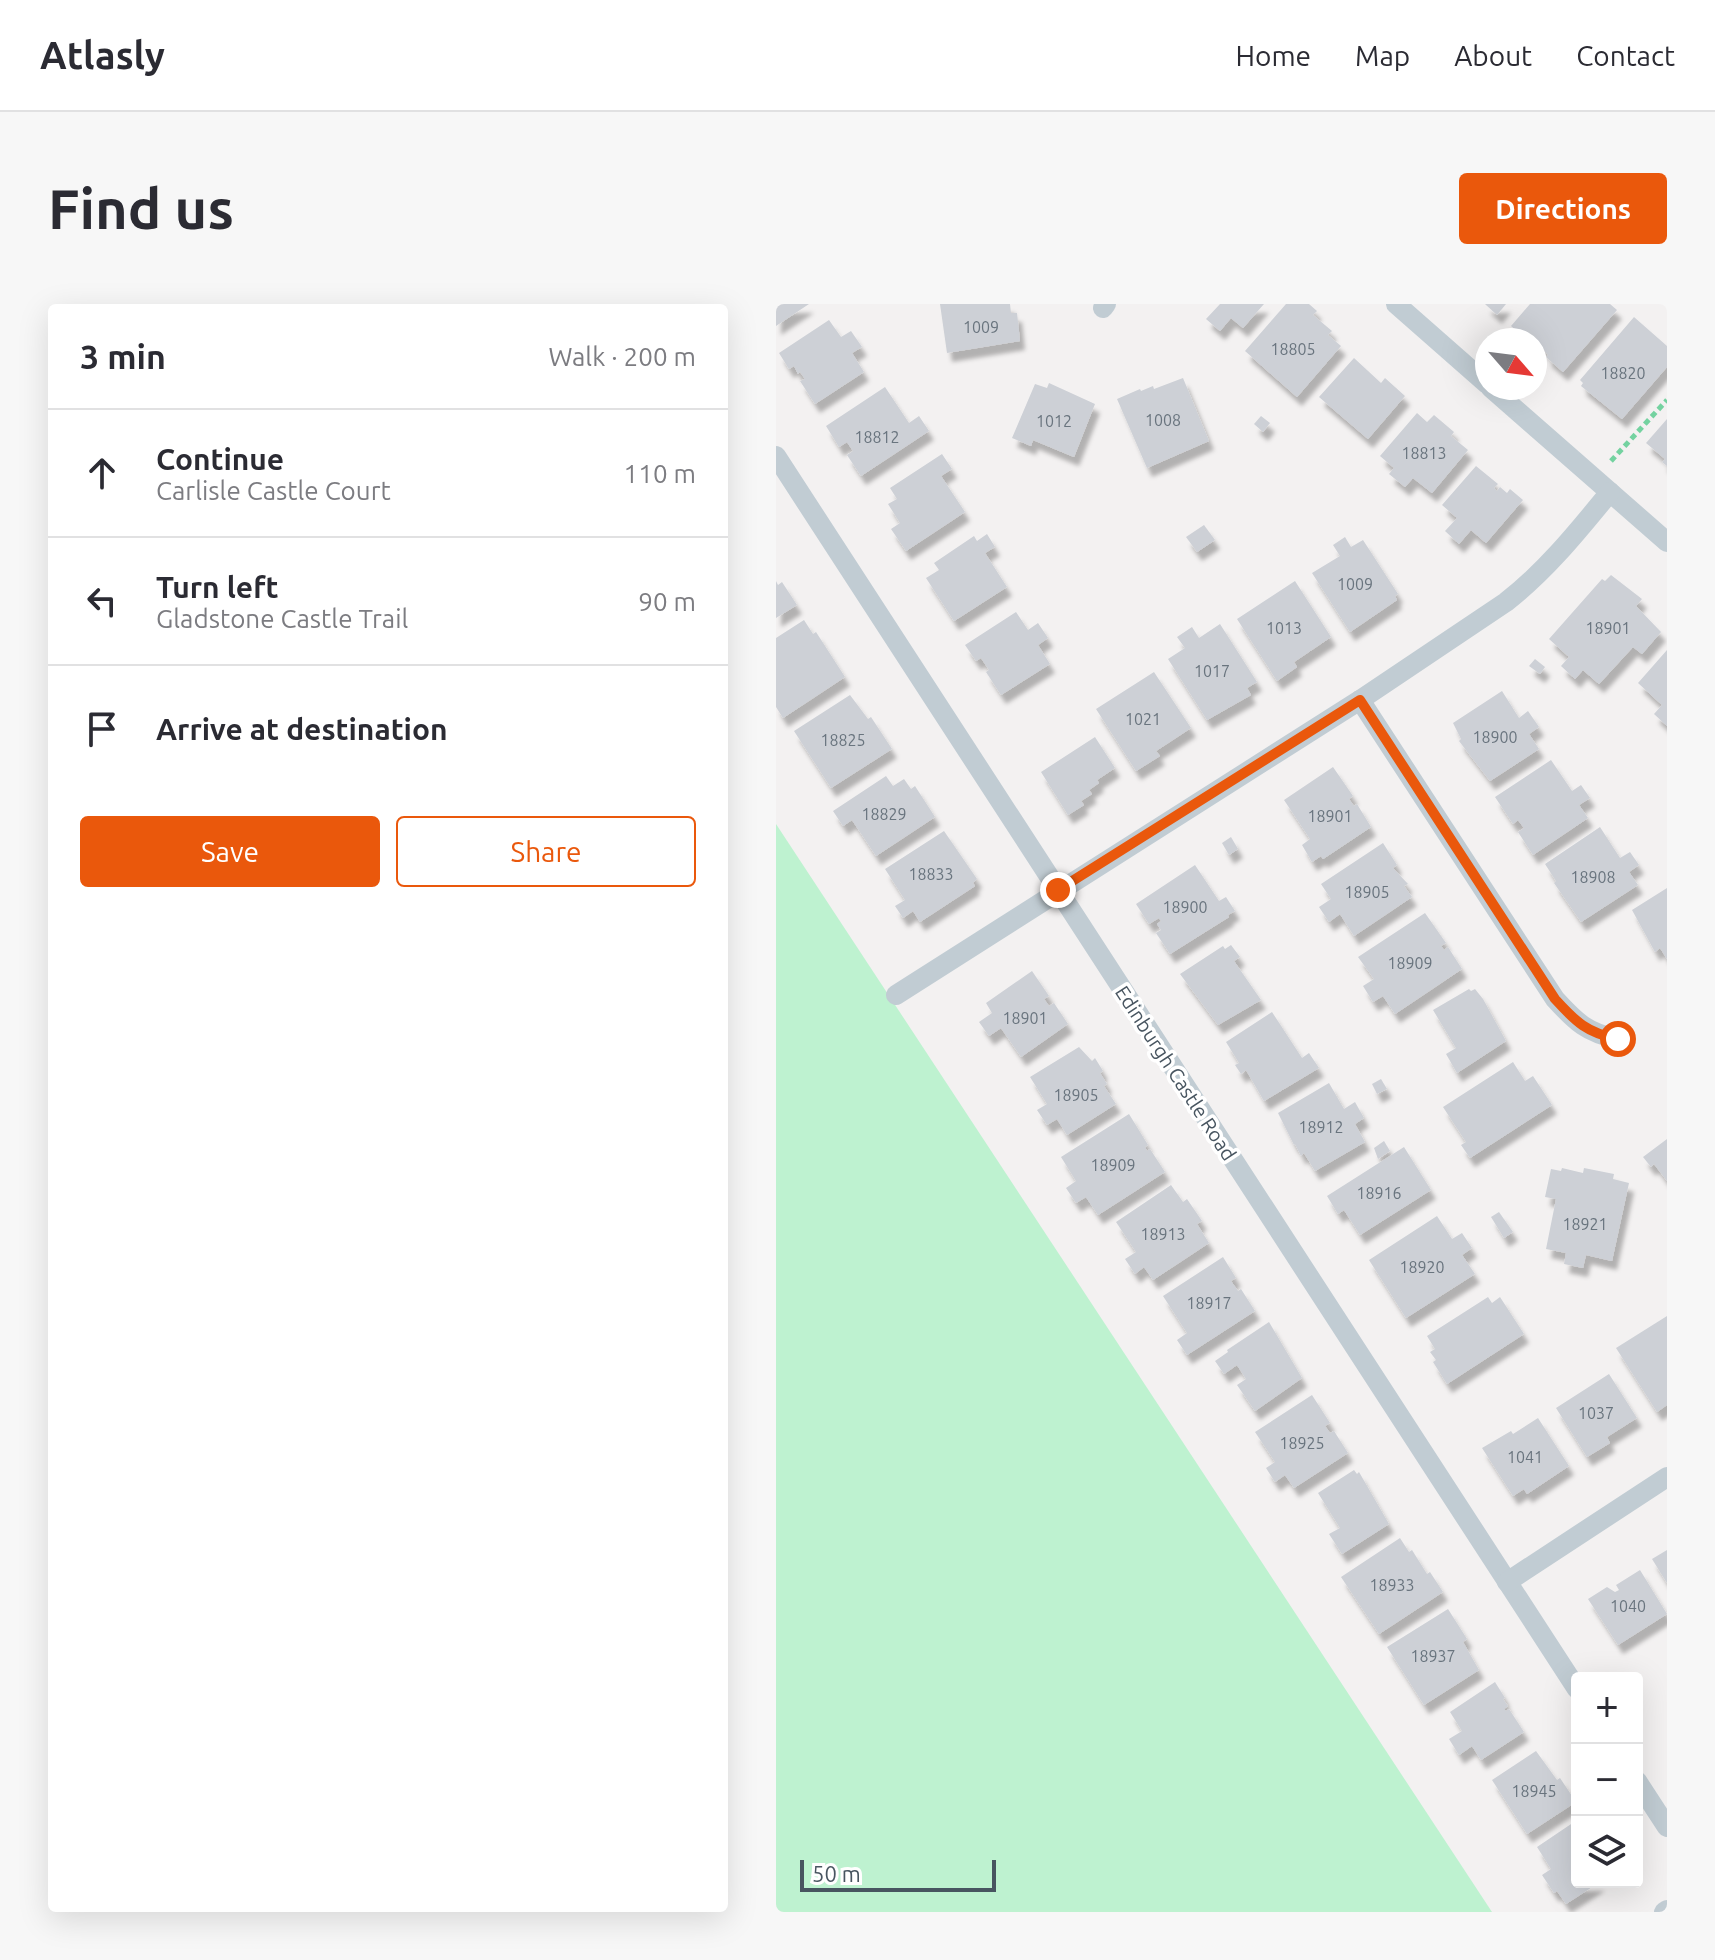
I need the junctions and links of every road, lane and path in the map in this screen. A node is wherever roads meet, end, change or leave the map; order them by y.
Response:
1 (1396, 304) edge
2 (1475, 374) edge
3 (1505, 400) edge
4 (1667, 400) edge
5 (776, 456) edge
6 (1611, 461) dead end
7 (1610, 492) junction
8 (1667, 542) edge
9 (1360, 700) junction
10 (1058, 890) junction
11 (896, 995) dead end
12 (1618, 1039) dead end
13 (1667, 1477) edge
14 (1507, 1582) junction
15 (1571, 1680) edge
16 (1643, 1790) edge
17 (1667, 1827) edge

1 - 2 street
3 - 7 street
4 - 6 path
5 - 10 street, Edinburgh Castle Road
7 - 8 street
7 - 9 street
9 - 10 street
9 - 12 street
10 - 11 street
10 - 14 street, Edinburgh Castle Road
13 - 14 street
14 - 15 street, Edinburgh Castle Road
16 - 17 street

